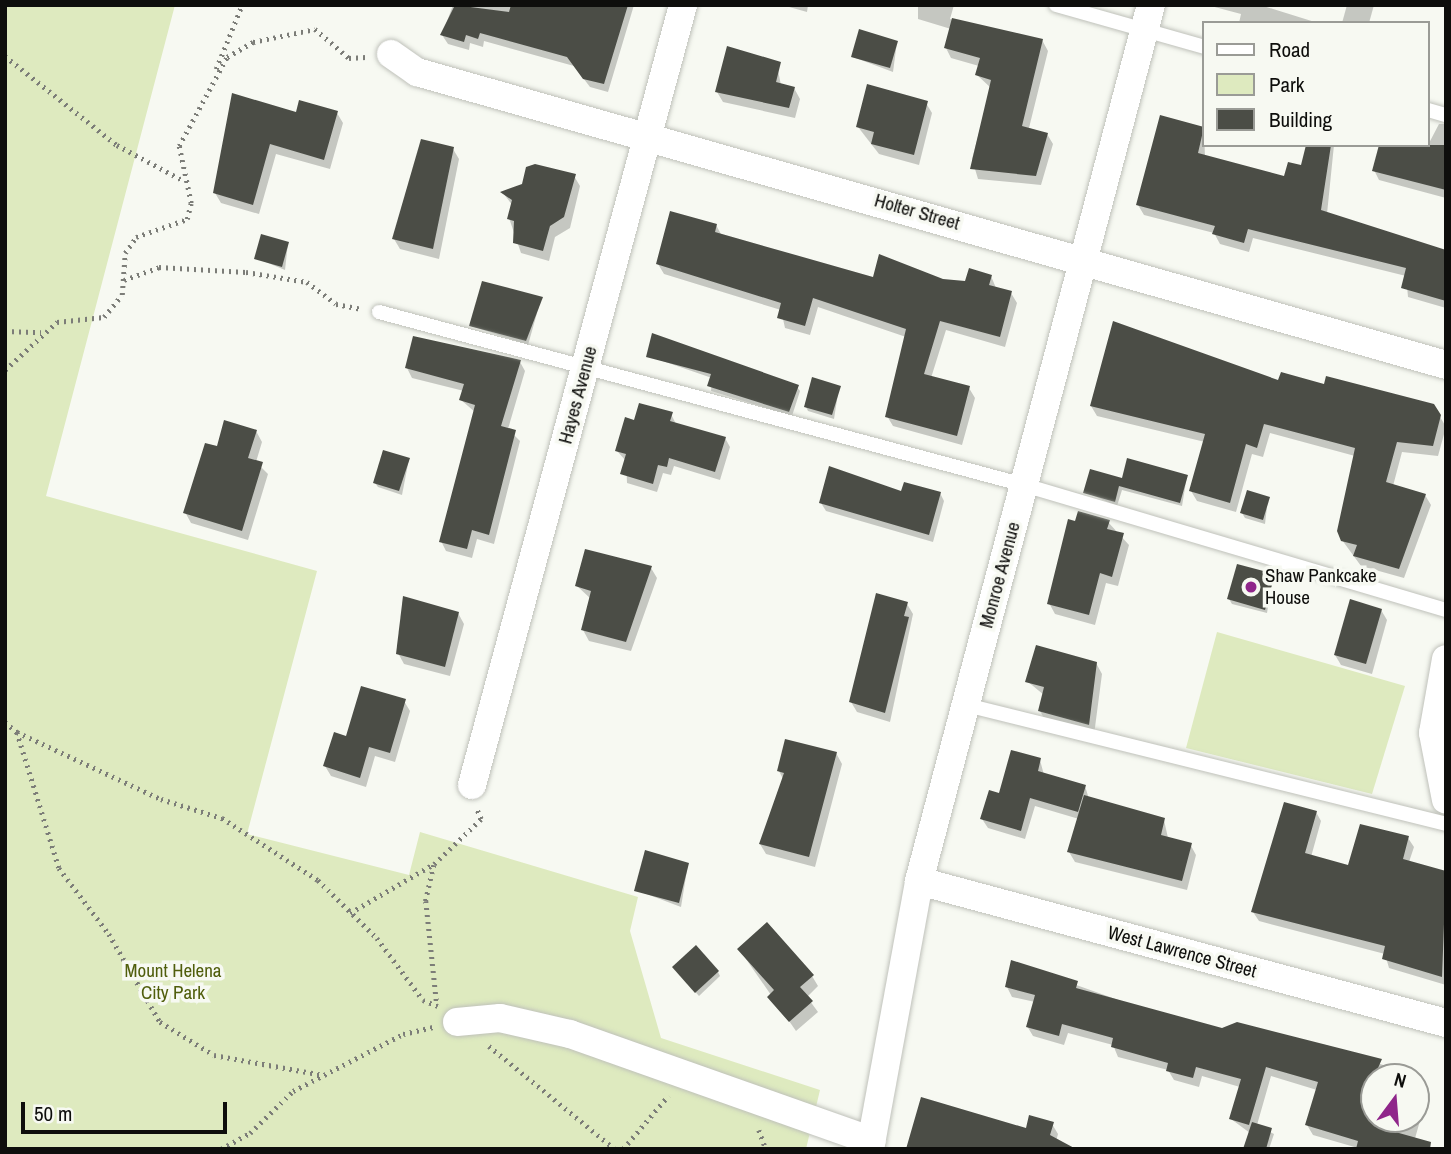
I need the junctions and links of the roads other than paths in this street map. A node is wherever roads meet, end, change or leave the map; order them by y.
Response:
1 (683, 5) edge
2 (1056, 5) edge
3 (1148, 18) edge
4 (1202, 46) edge
5 (391, 54) road end
6 (649, 134) junction
7 (1083, 260) junction
8 (379, 312) road end
9 (586, 364) junction
10 (1446, 365) edge
11 (1024, 485) junction
12 (1446, 610) edge
13 (1446, 659) edge
14 (966, 705) junction
15 (472, 785) road end
16 (1446, 800) edge
17 (1446, 824) edge
18 (919, 881) junction
19 (447, 1013) road end
20 (1446, 1023) edge
21 (871, 1145) edge

1 - 6 street, Hayes Avenue
2 - 3 lane
3 - 4 lane
3 - 7 street, Monroe Avenue
5 - 6 street, Holter Street
6 - 7 street, Holter Street
6 - 9 street, Hayes Avenue
7 - 10 street, Holter Street
7 - 11 street, Monroe Avenue
8 - 9 lane
9 - 11 lane
9 - 15 street, Hayes Avenue
11 - 12 lane
11 - 14 street, Monroe Avenue
13 - 16 street
14 - 17 lane
14 - 18 street, Monroe Avenue
18 - 20 street, West Lawrence Street
18 - 21 street, Monroe Avenue
19 - 21 street

